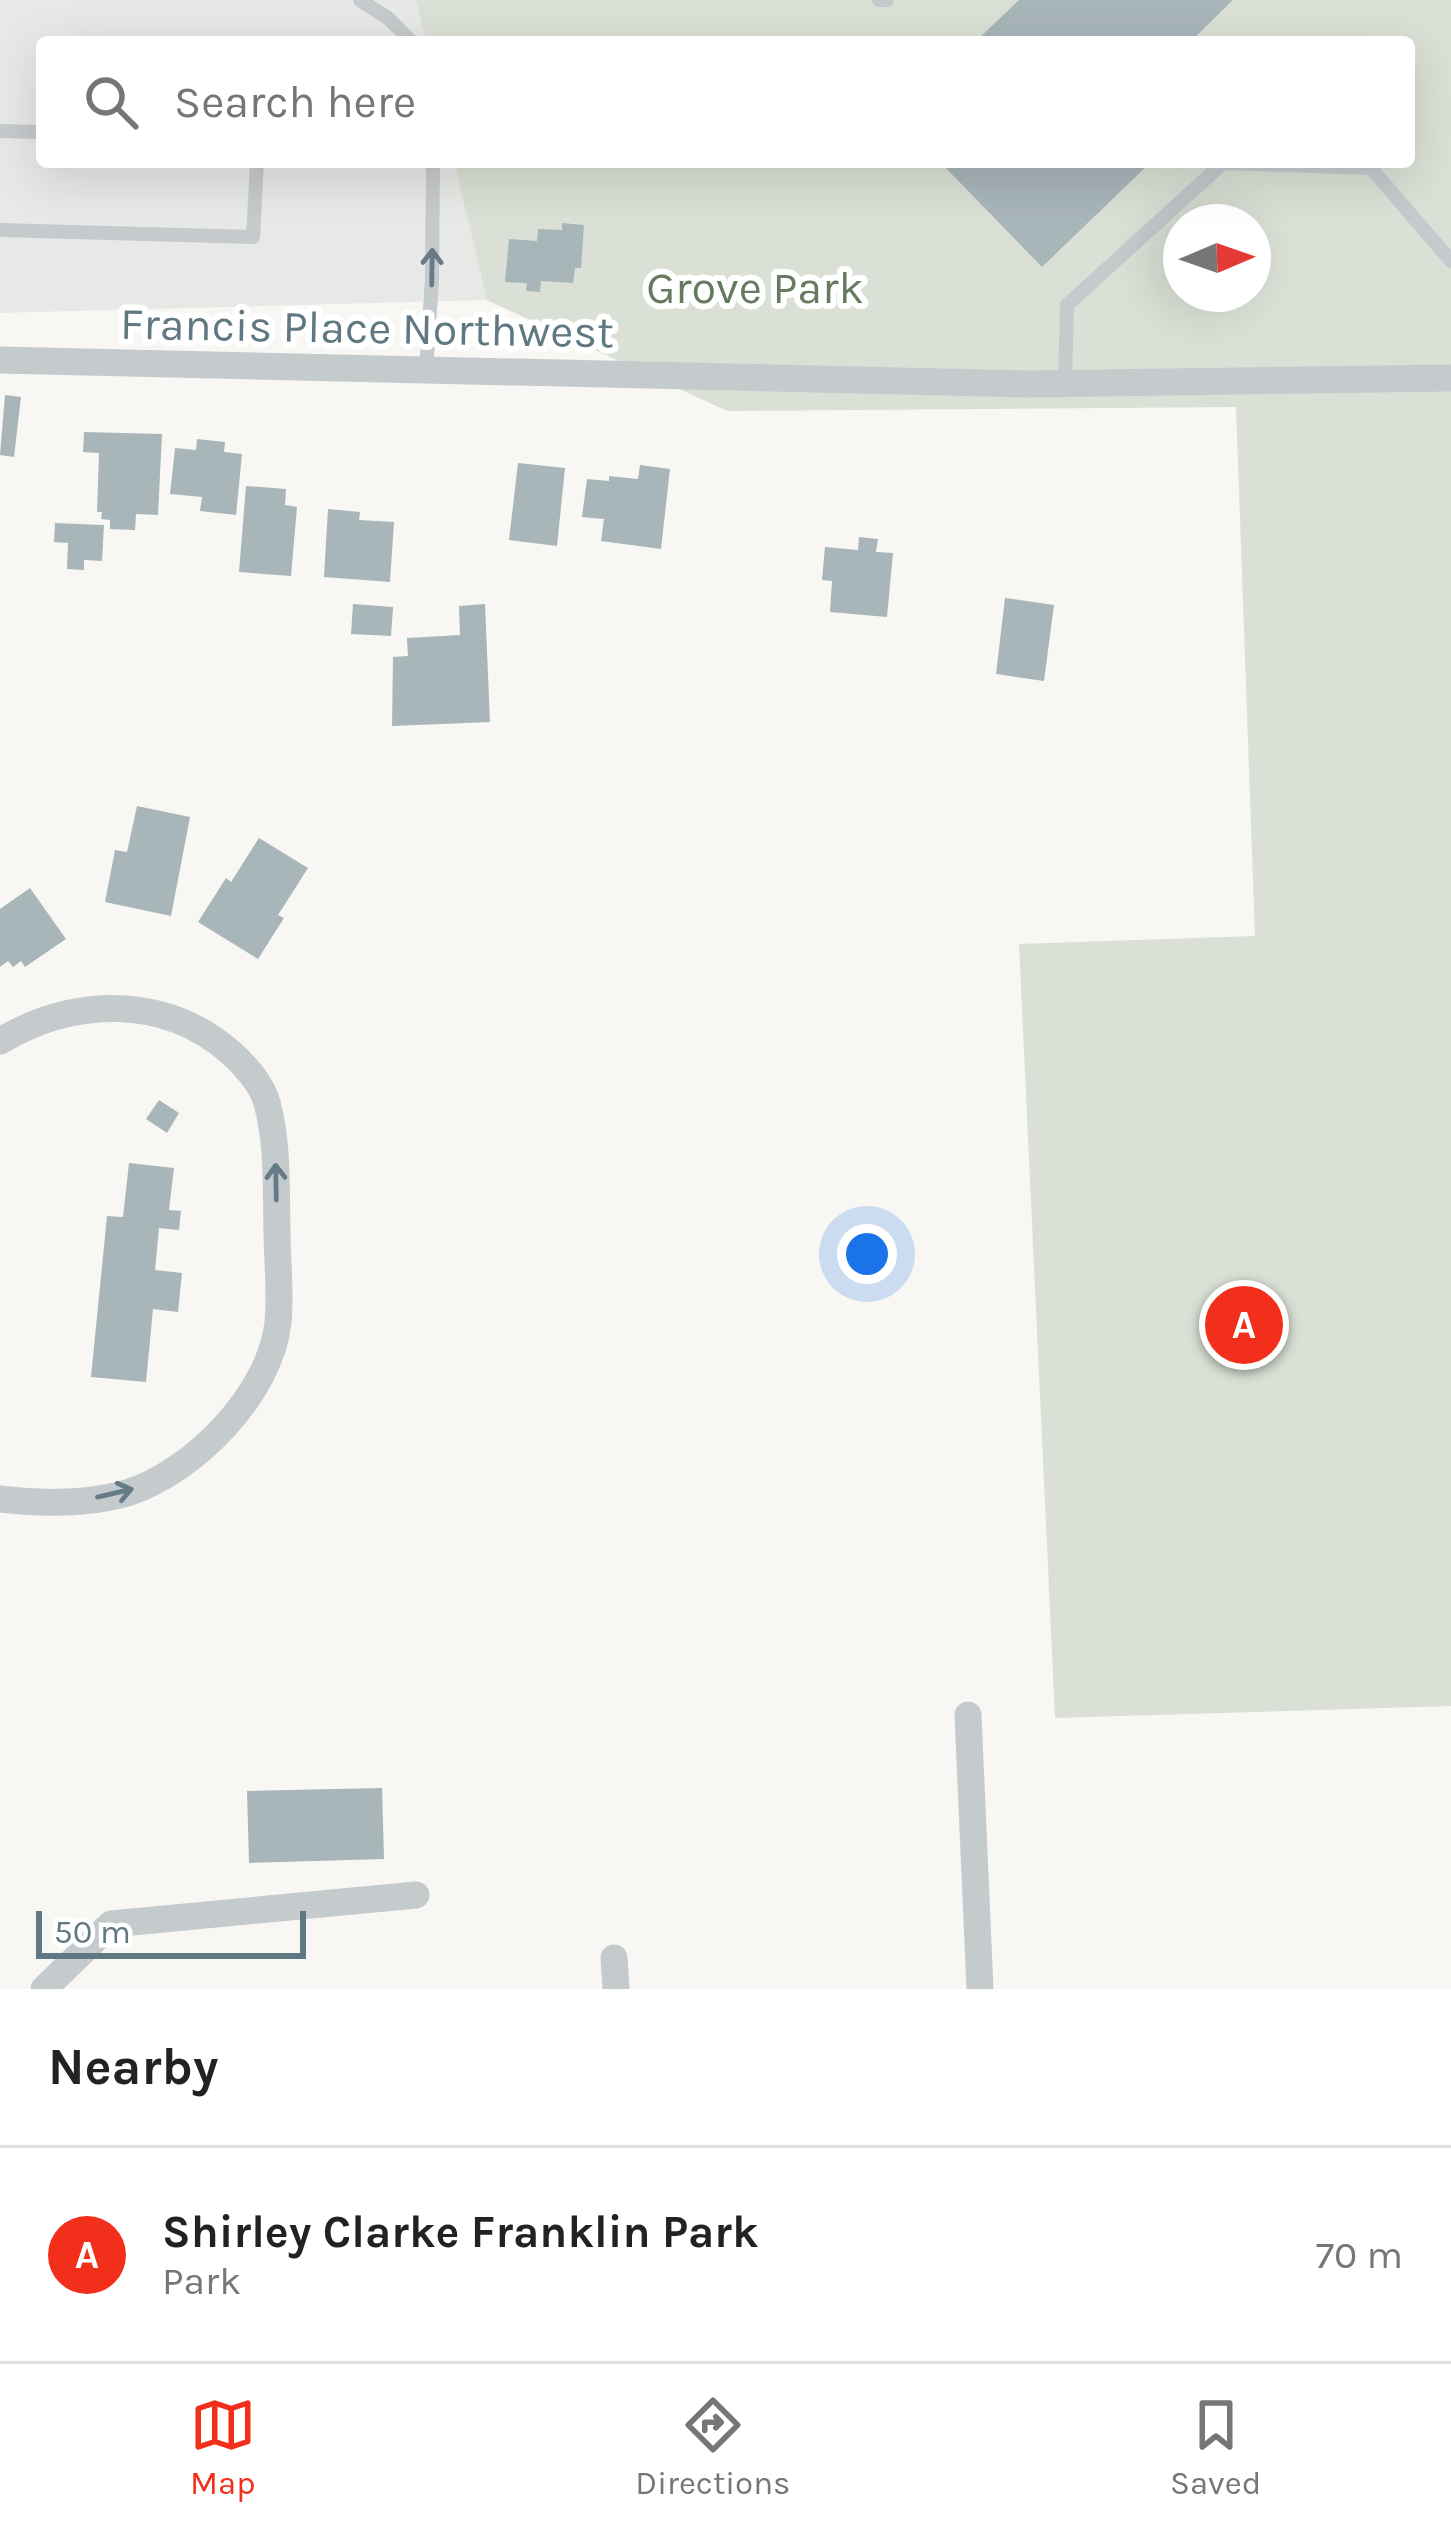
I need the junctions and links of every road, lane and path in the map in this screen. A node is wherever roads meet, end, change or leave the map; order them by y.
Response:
1 (360, 0) edge
2 (406, 36) edge
3 (0, 130) edge
4 (36, 132) edge
5 (256, 168) edge
6 (433, 168) edge
7 (1218, 168) edge
8 (1346, 168) edge
9 (0, 230) edge
10 (1451, 262) edge
11 (0, 360) edge
12 (425, 371) junction
13 (1451, 378) edge
14 (1065, 383) junction
15 (0, 1041) edge
16 (0, 1499) edge
17 (968, 1715) dead end
18 (416, 1895) dead end
19 (614, 1958) dead end
20 (44, 1989) edge
21 (616, 1989) edge
22 (980, 1989) edge

1 - 2 lane
3 - 4 lane
5 - 9 lane
12 -> 6 lane
7 - 14 lane
8 - 10 lane
11 - 12 street, Francis Place Northwest
12 - 14 street, Francis Place Northwest
13 - 14 street, Francis Place Northwest
16 -> 15 street
17 - 22 street
18 - 20 street
19 - 21 street

